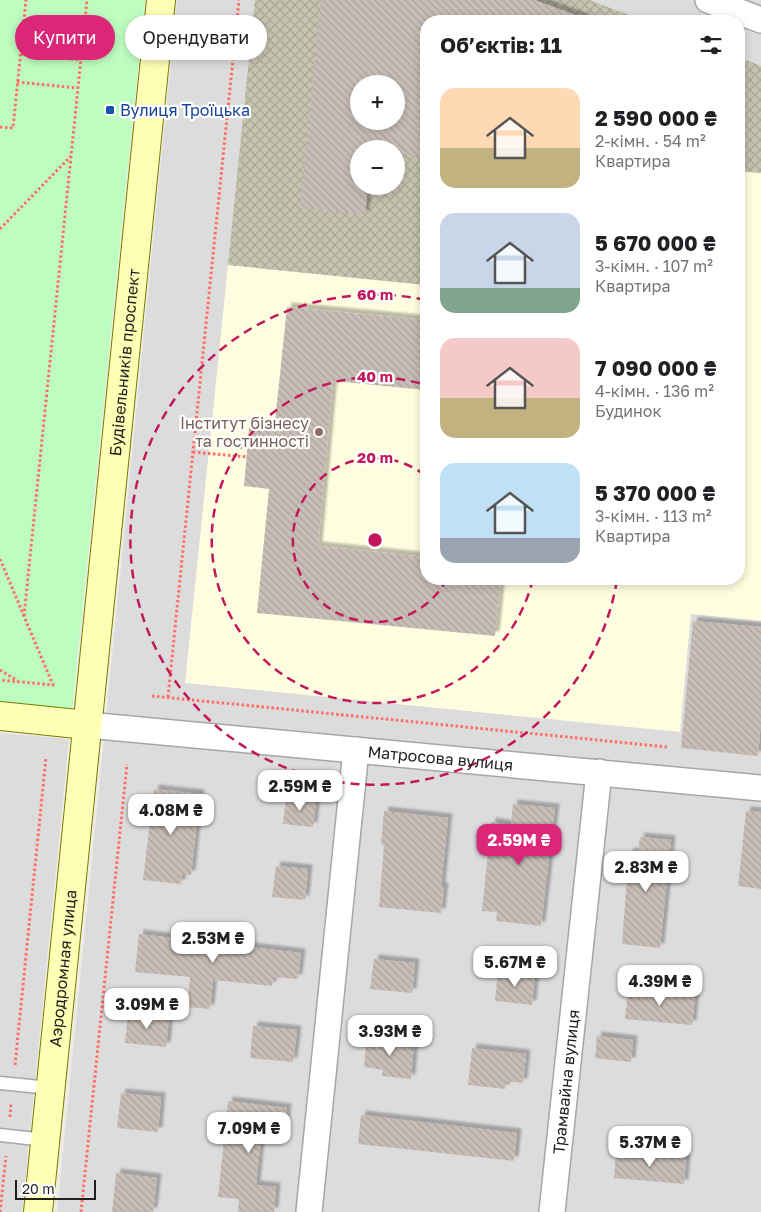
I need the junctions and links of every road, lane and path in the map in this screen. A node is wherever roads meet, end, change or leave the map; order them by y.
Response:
1 (26, 0) edge
2 (87, 0) edge
3 (161, 0) edge
4 (239, 0) edge
5 (708, 0) edge
6 (24, 15) edge
7 (86, 15) edge
8 (761, 20) edge
9 (20, 60) edge
10 (81, 60) edge
11 (18, 82) junction
12 (78, 88) junction
13 (0, 127) edge
14 (71, 156) junction
15 (0, 229) edge
16 (193, 452) junction
17 (247, 457) dead end
18 (0, 558) edge
19 (24, 616) junction
20 (0, 670) edge
21 (0, 680) edge
22 (19, 682) junction
23 (152, 696) dead end
24 (168, 697) junction
25 (0, 716) edge
26 (87, 725) junction
27 (668, 747) dead end
28 (356, 750) junction
29 (46, 757) dead end
30 (127, 764) dead end
31 (599, 772) junction
32 (761, 788) edge
33 (6, 1083) edge
34 (50, 1088) junction
35 (4, 1136) edge
36 (45, 1140) junction
37 (0, 1212) edge
38 (38, 1212) edge
39 (81, 1212) edge
40 (309, 1212) edge
41 (552, 1212) edge

1 - 6 path
2 - 7 path
3 - 26 main road, Будівельників проспект
4 - 16 path
5 - 8 street
9 - 11 path
10 - 12 path
11 - 12 path
11 - 13 path
12 - 14 path
14 - 15 path
14 - 19 path
16 - 17 path
16 - 24 path
18 - 19 path
19 - 22 path
20 - 22 path
21 - 22 path
23 - 24 path
24 - 27 path
25 - 26 main road, Матросова вулиця
26 - 28 street, Матросова вулиця
26 - 34 main road, Аэродромная улица
28 - 31 street, Матросова вулиця
28 - 40 street
29 - 33 path
30 - 39 path
31 - 32 street, Матросова вулиця
31 - 41 street, Трамвайна вулиця
33 - 34 lane
33 - 35 path
34 - 36 main road, Аэродромная улица
35 - 36 lane
35 - 37 path
36 - 38 main road, Аэродромная улица

